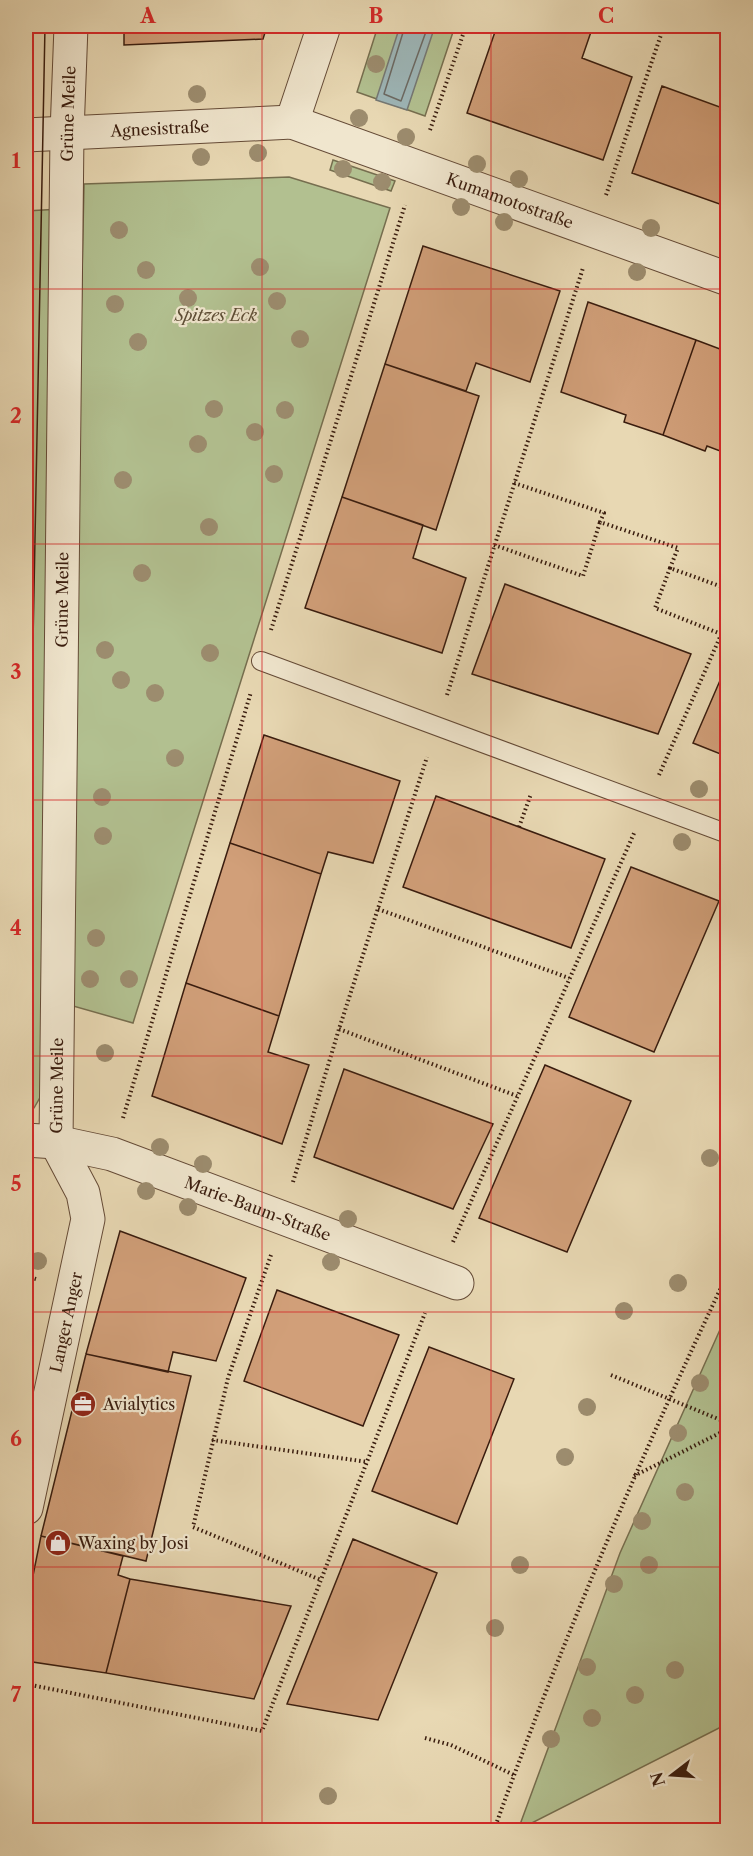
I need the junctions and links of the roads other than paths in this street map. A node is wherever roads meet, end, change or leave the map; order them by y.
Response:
1 (71, 26) edge
2 (324, 26) edge
3 (292, 122) junction
4 (67, 133) junction
5 (26, 135) edge
6 (728, 279) edge
7 (261, 661) dead end
8 (728, 834) edge
9 (41, 1141) edge
10 (448, 1280) road end
11 (26, 1508) edge

1 - 4 street, Grüne Meile
2 - 3 street
3 - 4 street, Agnesistraße
3 - 6 street, Kumamotostraße
4 - 5 street, Agnesistraße
4 - 9 street, Grüne Meile
7 - 8 lane
9 - 10 street, Marie-Baum-Straße
9 - 11 street, Langer Anger

